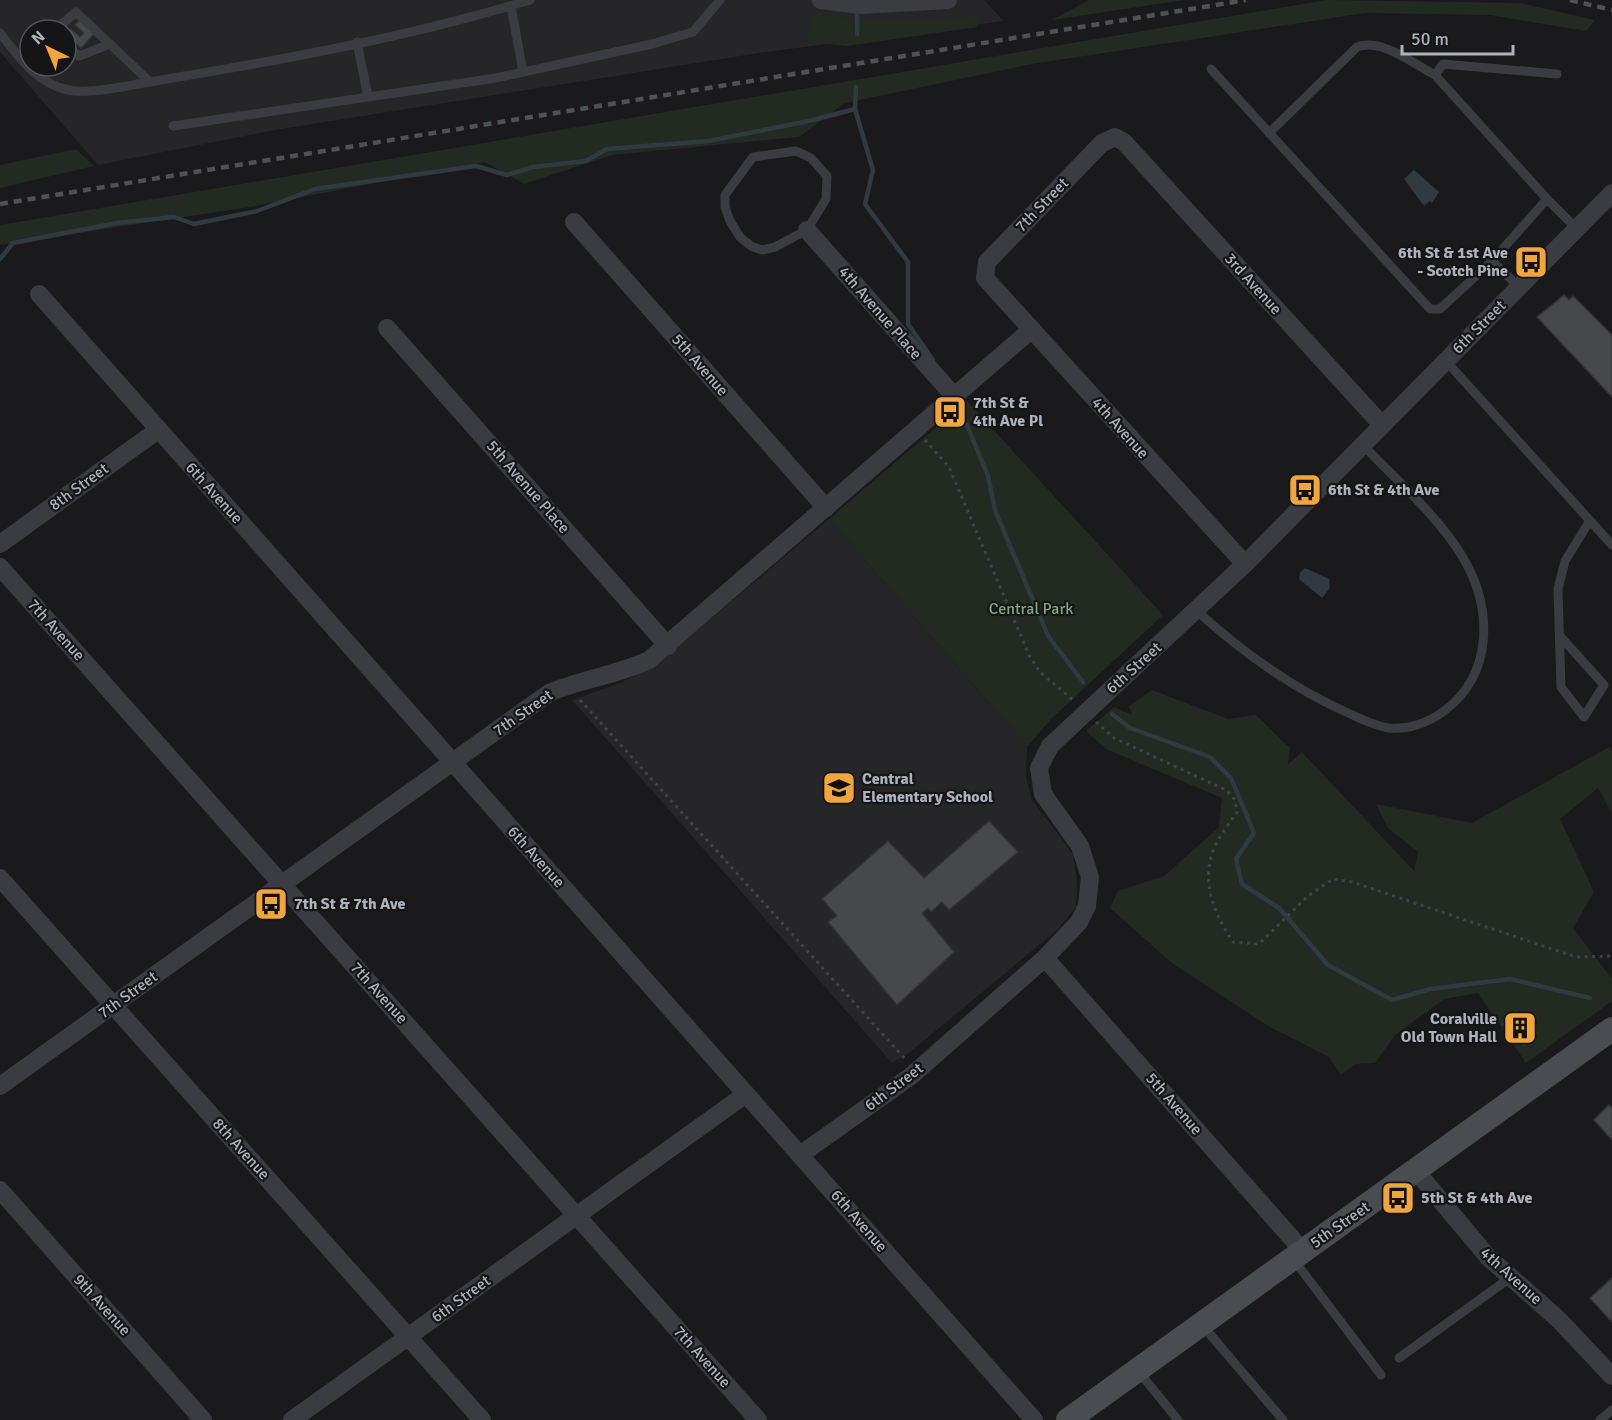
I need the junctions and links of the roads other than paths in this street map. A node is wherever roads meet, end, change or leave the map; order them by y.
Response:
1 (530, 0) edge
2 (720, 0) edge
3 (821, 0) edge
4 (948, 0) edge
5 (511, 6) junction
6 (69, 18) edge
7 (0, 33) edge
8 (357, 42) junction
9 (110, 44) junction
10 (78, 55) edge
11 (1211, 69) dead end
12 (523, 72) junction
13 (1557, 74) dead end
14 (1435, 75) junction
15 (150, 82) junction
16 (368, 97) junction
17 (173, 126) dead end
18 (1269, 133) junction
19 (1124, 142) joint
20 (1612, 193) edge
21 (1547, 199) junction
22 (574, 222) dead end
23 (1577, 229) junction
24 (807, 230) junction
25 (1492, 261) junction
26 (1519, 287) junction
27 (995, 291) joint
28 (39, 294) dead end
29 (387, 328) dead end
30 (1031, 330) junction
31 (1446, 361) junction
32 (954, 396) junction
33 (1382, 425) junction
34 (159, 430) junction
35 (1363, 445) junction
36 (826, 508) junction
37 (1589, 522) junction
38 (0, 544) edge
39 (1612, 545) edge
40 (1245, 564) junction
41 (0, 567) edge
42 (1197, 611) junction
43 (1560, 636) junction
44 (668, 646) junction
45 (452, 762) junction
46 (0, 878) edge
47 (282, 884) junction
48 (1045, 958) junction
49 (113, 1005) junction
50 (1612, 1029) edge
51 (0, 1086) edge
52 (746, 1094) junction
53 (800, 1155) junction
54 (1416, 1171) junction
55 (0, 1191) edge
56 (577, 1216) junction
57 (1298, 1254) junction
58 (1511, 1277) junction
59 (1201, 1324) junction
60 (408, 1337) junction
61 (1399, 1358) dead end
62 (1137, 1370) junction
63 (1381, 1375) dead end
64 (1612, 1376) edge
65 (1612, 1410) edge
66 (203, 1420) edge
67 (292, 1420) edge
68 (482, 1420) edge
69 (758, 1420) edge
70 (1034, 1420) edge
71 (1068, 1420) edge
72 (1178, 1420) edge
73 (1283, 1420) edge
74 (1600, 1420) edge

1 - 5 lane
2 - 12 lane
3 - 4 street
5 - 8 lane
5 - 12 lane
6 - 9 lane
7 - 15 lane
8 - 15 lane
8 - 16 lane
9 - 10 lane
9 - 15 lane
11 - 18 lane
12 - 16 lane
13 - 14 lane
14 - 18 lane
14 - 21 lane
16 - 17 lane
18 - 25 lane
19 - 27 street, 7th Street
19 - 33 street, 3rd Avenue
20 - 23 street, 6th Street
21 - 23 lane
21 - 25 lane
22 - 36 street, 5th Avenue
23 - 26 street, 6th Street
24 - 24 lane
24 - 32 street, 4th Avenue Place
25 - 26 lane
26 - 31 street, 6th Street
27 - 30 street, 4th Avenue
28 - 34 street, 6th Avenue
29 - 44 street, 5th Avenue Place
30 - 32 street, 7th Street
30 - 40 street, 4th Avenue
31 - 33 street, 6th Street
31 - 37 lane
32 - 36 street, 7th Street
33 - 35 street, 6th Street
34 - 38 street, 8th Street
34 - 45 street, 6th Avenue
35 - 40 street, 6th Street
35 - 42 lane
36 - 44 street, 7th Street
37 - 39 lane
37 - 43 lane
40 - 42 street, 6th Street
41 - 47 street, 7th Avenue
42 - 48 street, 6th Street
43 - 43 lane
44 - 45 street, 7th Street
45 - 47 street, 7th Street
45 - 52 street, 6th Avenue
46 - 49 street, 8th Avenue
47 - 49 street, 7th Street
47 - 56 street, 7th Avenue
48 - 53 street, 6th Street
48 - 57 street, 5th Avenue
49 - 51 street, 7th Street
49 - 60 street, 8th Avenue
50 - 54 street, 5th Street
52 - 53 street, 6th Avenue
52 - 56 street, 6th Street
53 - 70 street, 6th Avenue
54 - 57 street, 5th Street
54 - 58 street, 4th Avenue
55 - 66 street, 9th Avenue
56 - 60 street, 6th Street
56 - 69 street, 7th Avenue
57 - 59 street, 5th Street
57 - 63 lane
58 - 61 lane
58 - 64 street, 4th Avenue
59 - 62 street, 5th Street
59 - 73 lane
60 - 67 street, 6th Street
60 - 68 street, 8th Avenue
62 - 71 street, 5th Street
62 - 72 lane
65 - 74 lane

